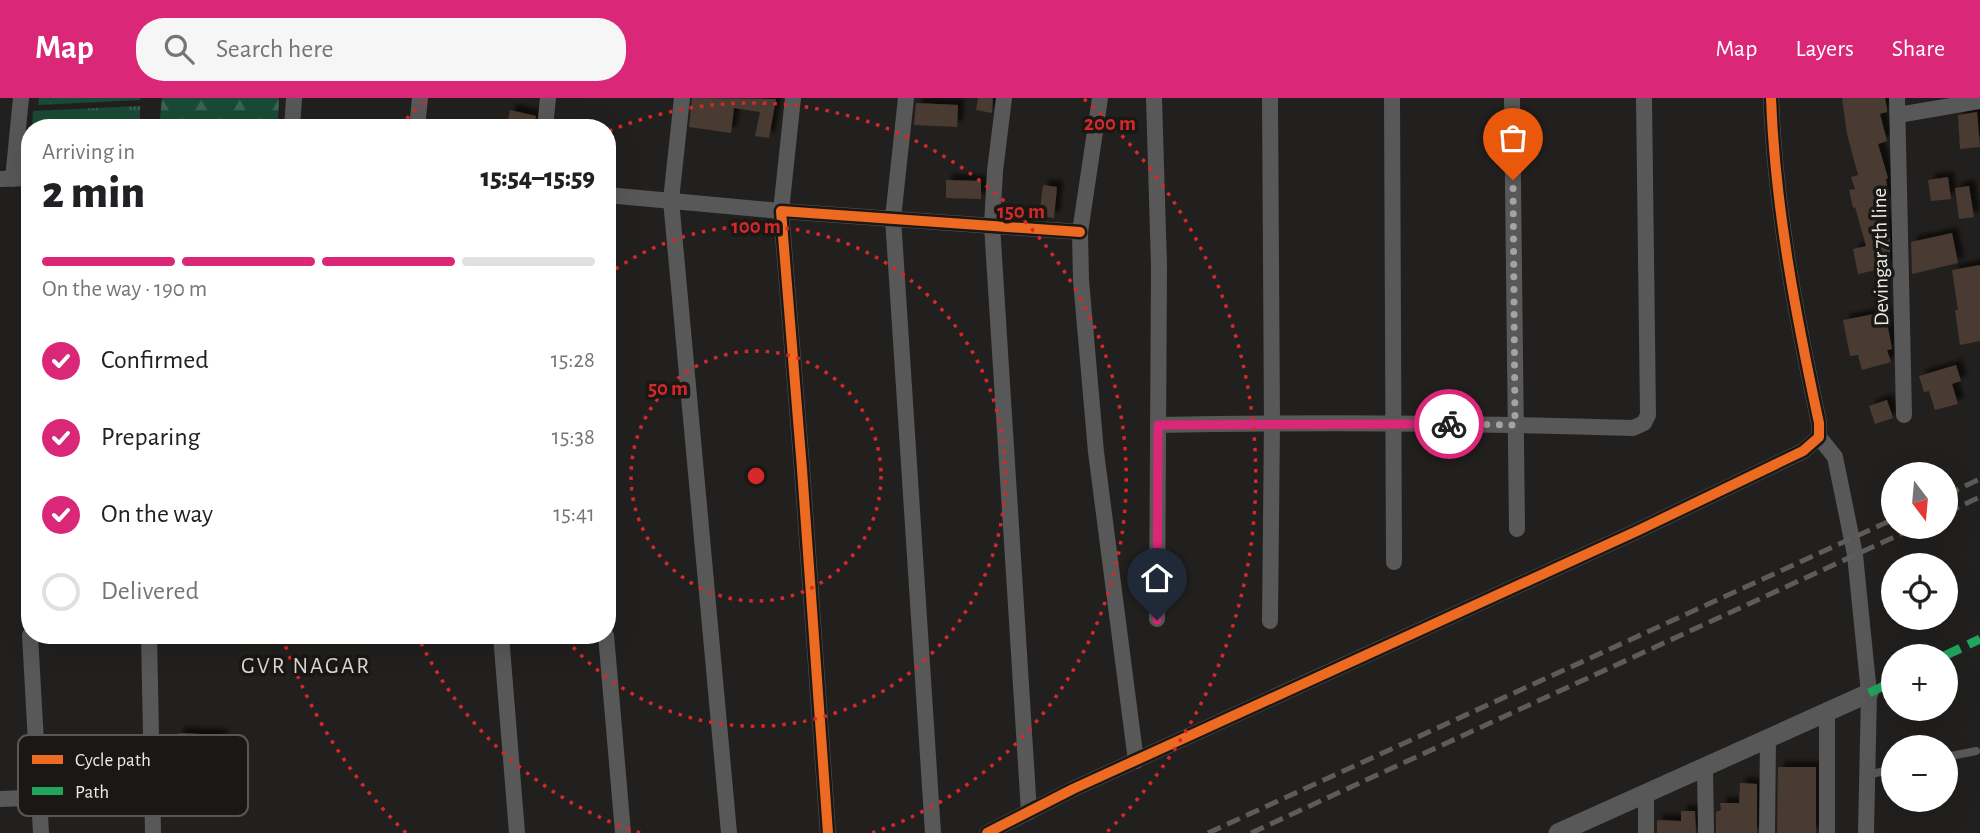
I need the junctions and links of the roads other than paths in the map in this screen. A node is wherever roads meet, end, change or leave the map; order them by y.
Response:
1 (21, 98) edge
2 (294, 98) edge
3 (420, 98) edge
4 (548, 98) edge
5 (682, 98) edge
6 (793, 98) edge
7 (906, 98) edge
8 (1004, 98) edge
9 (1100, 98) edge
10 (1154, 98) edge
11 (1270, 98) edge
12 (1392, 98) edge
13 (1512, 98) edge
14 (1644, 98) edge
15 (1771, 98) edge
16 (1897, 98) edge
17 (1980, 101) edge
18 (1898, 115) junction
19 (293, 119) edge
20 (418, 119) edge
21 (546, 119) edge
22 (14, 179) edge
23 (616, 196) edge
24 (671, 200) junction
25 (781, 211) junction
26 (893, 218) junction
27 (992, 225) junction
28 (1080, 232) junction
29 (1904, 415) dead end
30 (1272, 423) junction
31 (1395, 424) junction
32 (1158, 425) junction
33 (1515, 425) junction
34 (1819, 430) junction
35 (1517, 529) dead end
36 (1394, 562) dead end
37 (1157, 620) dead end
38 (1270, 621) dead end
39 (30, 644) edge
40 (149, 644) edge
41 (502, 644) edge
42 (607, 644) edge
43 (1869, 693) junction
44 (1827, 712) junction
45 (35, 735) edge
46 (151, 735) edge
47 (1768, 738) junction
48 (1976, 751) dead end
49 (1958, 755) edge
50 (1136, 761) junction
51 (1705, 766) junction
52 (1881, 772) edge
53 (1867, 775) junction
54 (1646, 793) junction
55 (18, 798) edge
56 (0, 799) edge
57 (1029, 812) junction
58 (1592, 825) edge
59 (517, 833) edge
60 (623, 833) edge
61 (729, 833) edge
62 (828, 833) edge
63 (933, 833) edge
64 (987, 833) edge
65 (1558, 833) edge
66 (1646, 833) edge
67 (1706, 833) edge
68 (1768, 833) edge
69 (1827, 833) edge
70 (1866, 833) edge

1 - 22 street
2 - 19 street
3 - 20 street
4 - 21 street
5 - 24 street
6 - 25 street
7 - 26 street
8 - 27 street
9 - 28 street
10 - 32 street
11 - 30 street
12 - 31 street
13 - 33 street
14 - 33 street
15 - 34 street
16 - 18 street, Devingar 7th line
17 - 18 street
18 - 29 street, Devingar 7th line
23 - 24 street
24 - 25 street
24 - 61 street
25 - 26 street
25 - 62 street
26 - 27 street
26 - 63 street
27 - 28 street
27 - 57 street
28 - 50 street
30 - 31 street
30 - 32 street
30 - 38 street
31 - 33 street
31 - 36 street
32 - 37 street
33 - 35 street
34 - 43 street
34 - 50 street
39 - 45 street
40 - 46 street
41 - 59 street
42 - 60 street
43 - 44 street
43 - 53 street
44 - 47 street
44 - 69 street
47 - 51 street
47 - 68 street
48 - 49 lane
50 - 57 street
51 - 54 street
51 - 67 street
52 - 53 lane
53 - 70 street
54 - 58 street
54 - 66 street
55 - 56 street
57 - 64 street
58 - 65 street

